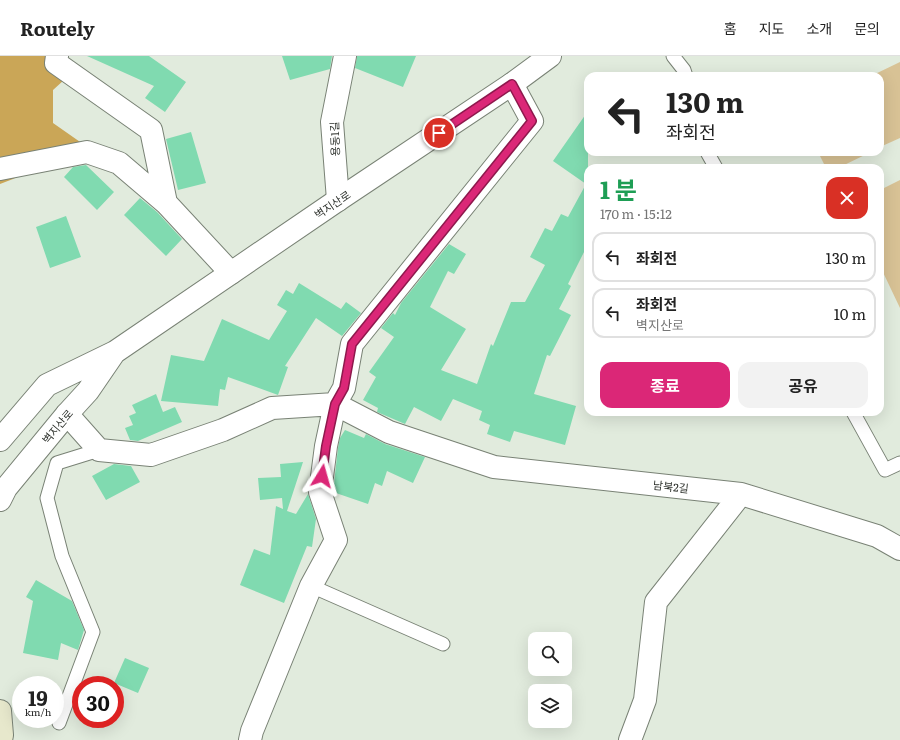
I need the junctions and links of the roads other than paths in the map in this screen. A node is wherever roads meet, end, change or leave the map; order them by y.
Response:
1 (57, 56) edge
2 (345, 56) edge
3 (550, 56) edge
4 (673, 56) edge
5 (685, 72) edge
6 (512, 84) junction
7 (0, 169) edge
8 (338, 200) junction
9 (166, 203) junction
10 (232, 273) junction
11 (115, 352) junction
12 (335, 404) junction
13 (67, 414) junction
14 (854, 416) edge
15 (0, 440) edge
16 (99, 450) junction
17 (900, 463) edge
18 (742, 494) junction
19 (0, 500) edge
20 (900, 549) edge
21 (311, 586) junction
22 (443, 644) dead end
23 (0, 711) edge
24 (64, 712) edge
25 (1, 740) edge
26 (250, 740) edge
27 (630, 740) edge

1 - 9 street
2 - 8 street, 용동1길
3 - 6 street, 벽지산로
4 - 5 lane
6 - 8 street, 벽지산로
6 - 12 street
7 - 9 street
8 - 10 street, 벽지산로
9 - 10 street
10 - 11 street, 벽지산로
11 - 13 street, 벽지산로
11 - 15 street, 벽지산로
12 - 16 street
12 - 18 street, 남북2길
12 - 21 street
13 - 16 street
13 - 19 street, 벽지산로
14 - 17 lane
16 - 24 lane
18 - 20 street, 남북2길
18 - 27 street
21 - 22 lane
21 - 26 street
23 - 25 main road

